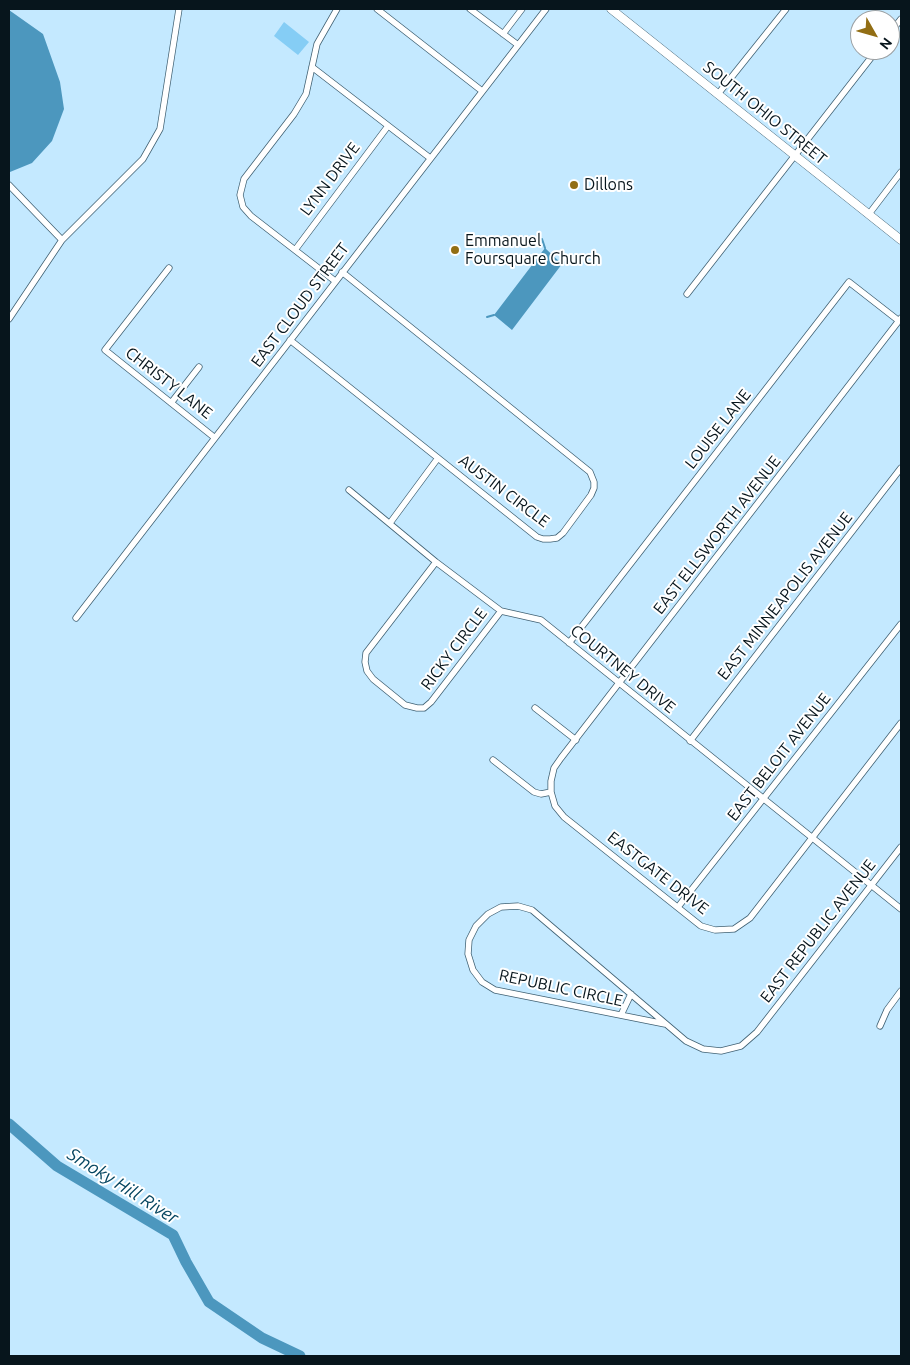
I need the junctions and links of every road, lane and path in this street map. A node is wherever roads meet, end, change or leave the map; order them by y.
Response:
1 (179, 9) edge
2 (336, 9) edge
3 (377, 9) edge
4 (470, 9) edge
5 (522, 9) edge
6 (546, 9) edge
7 (611, 9) edge
8 (786, 9) edge
9 (503, 34) junction
10 (518, 44) junction
11 (869, 60) edge
12 (312, 67) junction
13 (482, 91) junction
14 (718, 94) junction
15 (388, 126) junction
16 (794, 154) junction
17 (430, 158) junction
18 (901, 172) edge
19 (9, 185) edge
20 (869, 214) junction
21 (62, 240) junction
22 (901, 240) edge
23 (295, 250) junction
24 (169, 268) dead end
25 (342, 272) junction
26 (335, 281) junction
27 (686, 294) dead end
28 (9, 319) edge
29 (900, 320) edge
30 (290, 340) junction
31 (200, 367) dead end
32 (171, 403) junction
33 (216, 438) junction
34 (438, 458) junction
35 (901, 468) edge
36 (349, 490) dead end
37 (390, 523) junction
38 (436, 562) junction
39 (501, 611) junction
40 (76, 618) dead end
41 (901, 624) edge
42 (569, 643) junction
43 (619, 684) junction
44 (535, 708) dead end
45 (901, 723) edge
46 (576, 740) junction
47 (690, 741) junction
48 (493, 760) dead end
49 (550, 792) junction
50 (763, 799) junction
51 (813, 837) junction
52 (901, 847) edge
53 (872, 885) junction
54 (678, 907) junction
55 (901, 909) edge
56 (901, 991) edge
57 (631, 994) junction
58 (621, 1015) junction
59 (665, 1024) junction
60 (880, 1026) dead end
61 (757, 1032) joint

1 - 21 street
2 - 12 street
3 - 13 street
4 - 9 street
5 - 9 street
6 - 10 street, EAST CLOUD STREET
7 - 14 main road, SOUTH OHIO STREET
8 - 14 street
9 - 10 street
10 - 13 street, EAST CLOUD STREET
11 - 16 street
12 - 15 street
12 - 23 street
13 - 17 street, EAST CLOUD STREET
14 - 16 main road, SOUTH OHIO STREET
15 - 17 street
15 - 23 street, LYNN DRIVE
16 - 20 main road, SOUTH OHIO STREET
16 - 27 street
17 - 25 street, EAST CLOUD STREET
18 - 20 street
19 - 21 street
20 - 22 main road, SOUTH OHIO STREET
21 - 28 street
23 - 26 street
24 - 32 street, CHRISTY LANE
25 - 26 street, EAST CLOUD STREET
25 - 34 street, AUSTIN CIRCLE
26 - 30 street, EAST CLOUD STREET
29 - 42 street, LOUISE LANE
29 - 43 street, EAST ELLSWORTH AVENUE
30 - 33 street, EAST CLOUD STREET
30 - 34 street, AUSTIN CIRCLE
31 - 32 street
32 - 33 street, CHRISTY LANE
33 - 40 street, EAST CLOUD STREET
34 - 37 street
35 - 47 street, EAST MINNEAPOLIS AVENUE
36 - 37 street, COURTNEY DRIVE
37 - 38 street, COURTNEY DRIVE
38 - 39 street, COURTNEY DRIVE
38 - 39 street, RICKY CIRCLE
39 - 42 street, COURTNEY DRIVE
41 - 50 street, EAST BELOIT AVENUE
42 - 43 street, COURTNEY DRIVE
43 - 46 street, EAST ELLSWORTH AVENUE
43 - 47 street, COURTNEY DRIVE
44 - 46 street
45 - 51 street, EASTGATE DRIVE
46 - 49 street, EAST ELLSWORTH AVENUE
47 - 50 street, COURTNEY DRIVE
48 - 49 street
49 - 54 street, EASTGATE DRIVE
50 - 51 street, COURTNEY DRIVE
50 - 54 street, EAST BELOIT AVENUE
51 - 53 street, COURTNEY DRIVE
51 - 54 street, EASTGATE DRIVE
52 - 53 street, EAST REPUBLIC AVENUE
53 - 55 street, COURTNEY DRIVE
53 - 61 street, EAST REPUBLIC AVENUE
56 - 60 street
57 - 58 street
57 - 58 street, REPUBLIC CIRCLE
57 - 59 street, REPUBLIC CIRCLE
58 - 59 street, REPUBLIC CIRCLE
59 - 61 street, REPUBLIC CIRCLE

